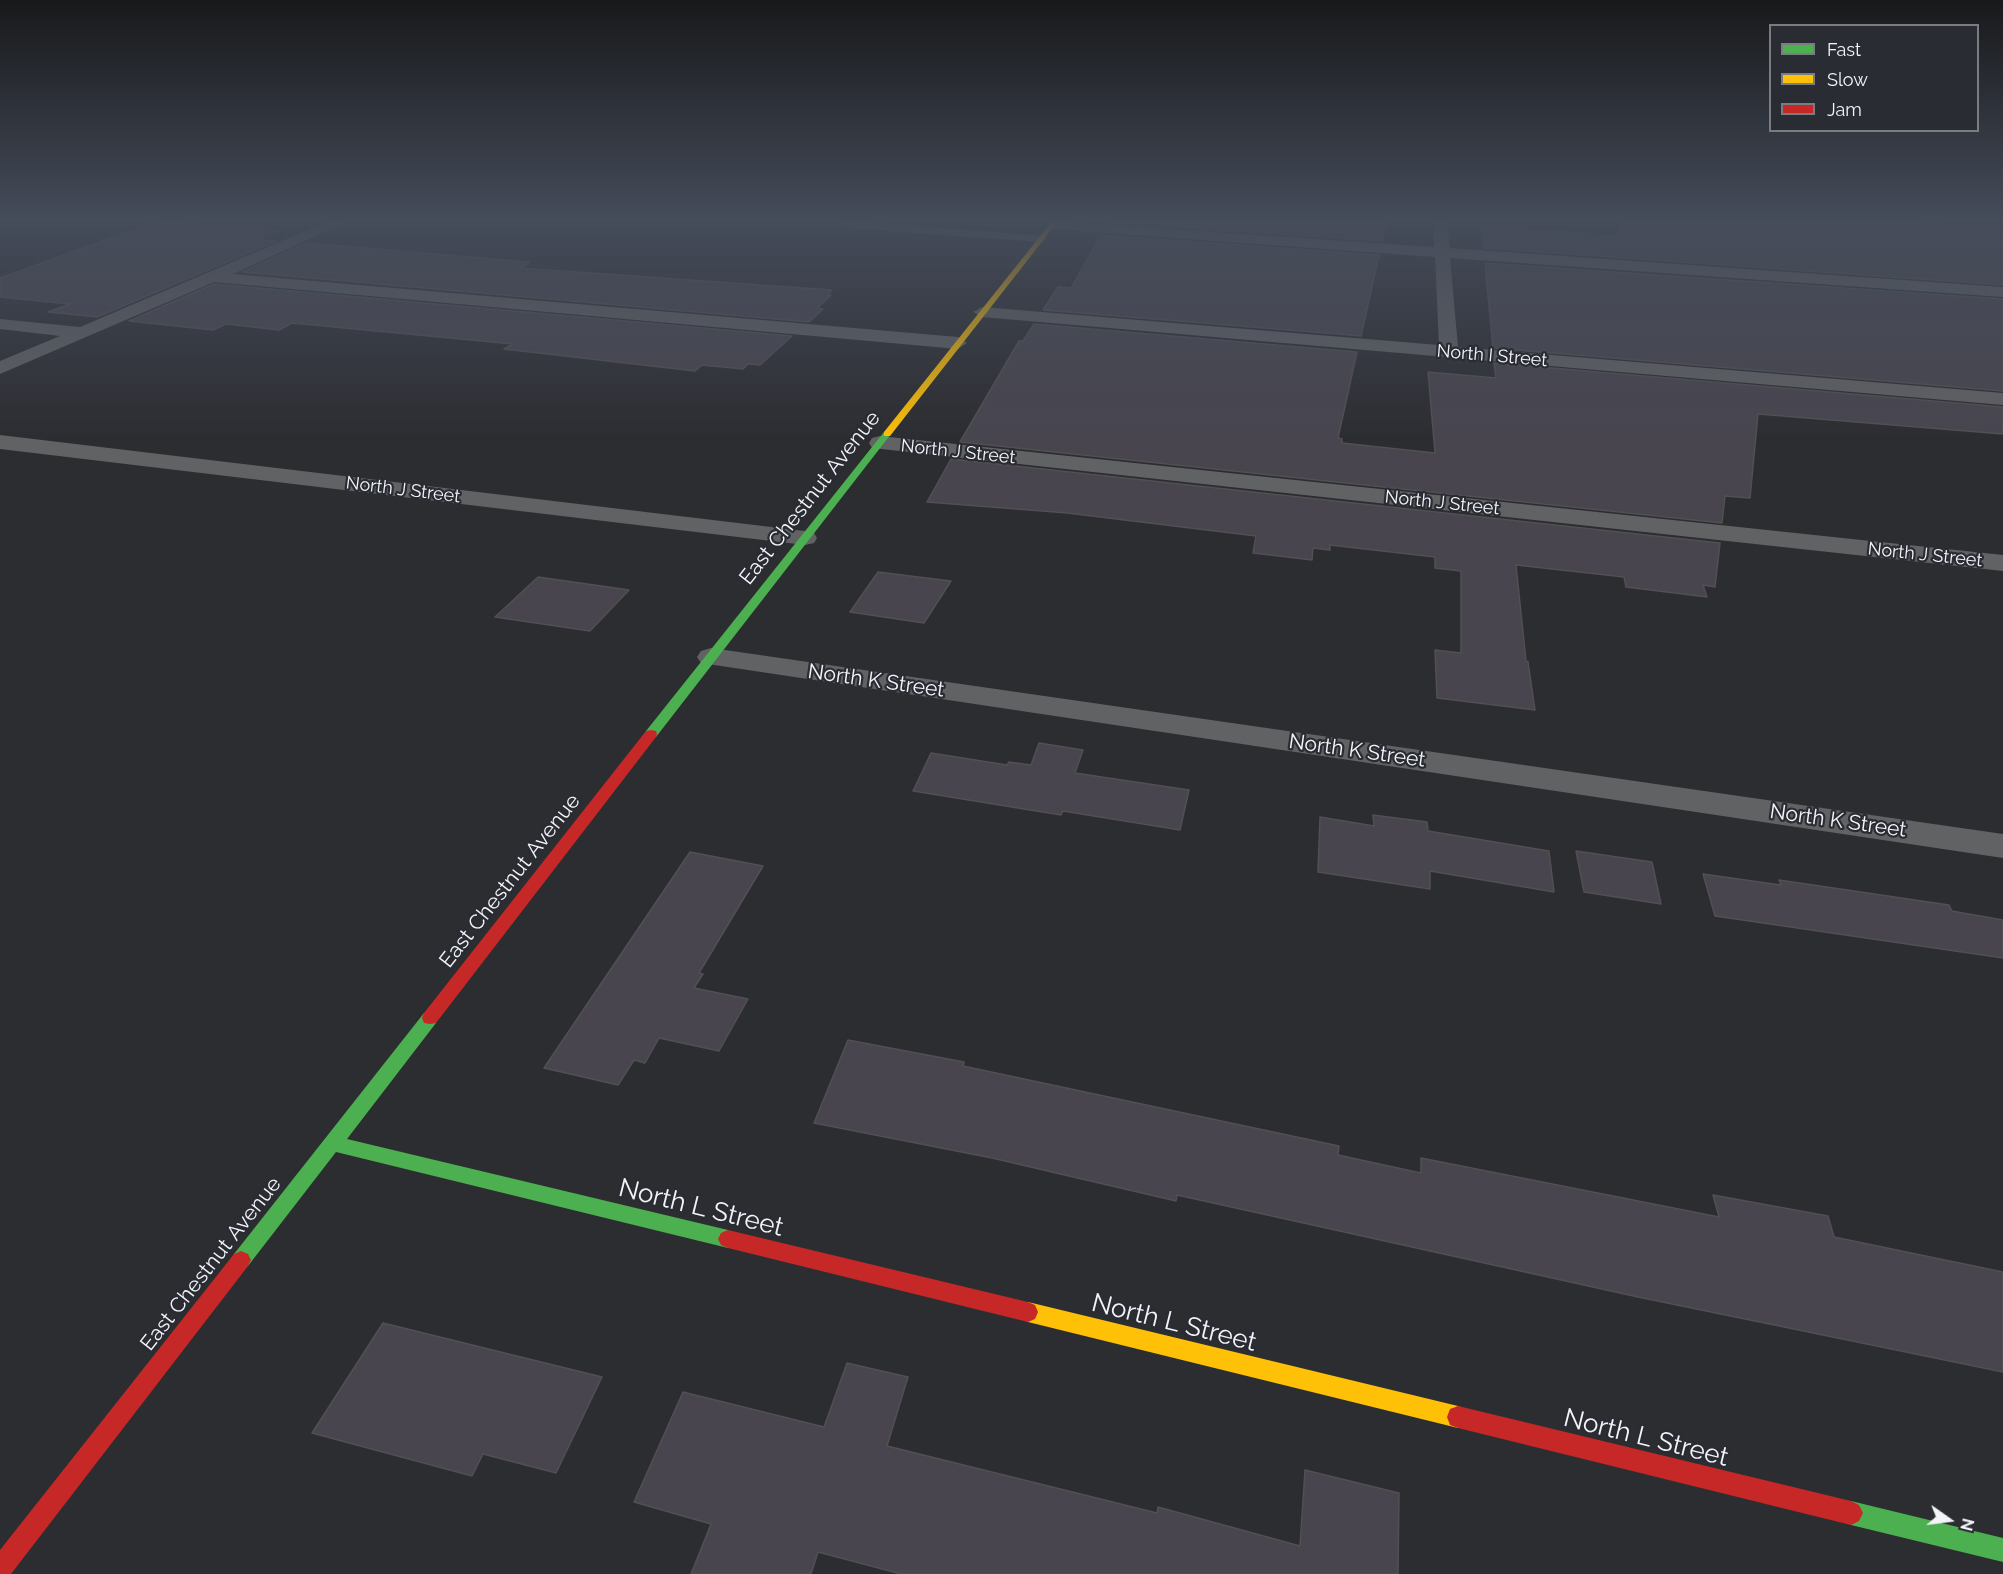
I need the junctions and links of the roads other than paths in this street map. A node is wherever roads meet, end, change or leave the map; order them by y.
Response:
1 (174, 293) edge
2 (395, 293) edge
3 (997, 293) edge
4 (1445, 293) edge
5 (982, 312) junction
6 (0, 324) edge
7 (82, 333) junction
8 (958, 344) junction
9 (1449, 352) junction
10 (0, 368) edge
11 (2003, 399) edge
12 (0, 442) edge
13 (880, 443) junction
14 (805, 538) junction
15 (2003, 563) edge
16 (711, 657) junction
17 (2003, 846) edge
18 (333, 1143) junction
19 (2003, 1550) edge
20 (0, 1569) edge

1 - 7 street
2 - 8 street
3 - 5 street, East Chestnut Avenue
4 - 9 street
5 - 8 street, East Chestnut Avenue
5 - 9 street, North I Street
6 - 7 street
7 - 10 street
8 - 13 street, East Chestnut Avenue
9 - 11 street, North I Street
12 - 14 street, North J Street
13 - 14 street, East Chestnut Avenue
13 - 15 street, North J Street
14 - 16 street, East Chestnut Avenue
16 - 17 street, North K Street
16 - 18 street, East Chestnut Avenue
18 - 19 street, North L Street
18 - 20 street, East Chestnut Avenue

